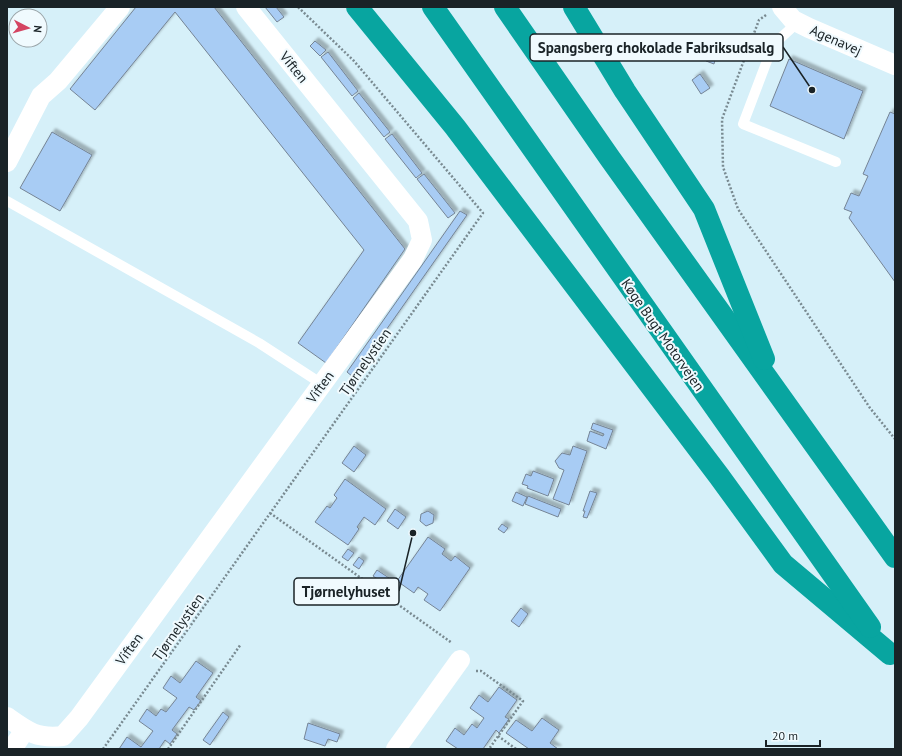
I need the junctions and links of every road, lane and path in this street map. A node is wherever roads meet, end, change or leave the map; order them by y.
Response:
1 (120, 7) edge
2 (246, 7) edge
3 (298, 7) edge
4 (357, 7) edge
5 (433, 7) edge
6 (504, 7) edge
7 (574, 7) edge
8 (777, 9) edge
9 (798, 22) junction
10 (895, 65) edge
11 (7, 162) edge
12 (836, 162) dead end
13 (7, 201) edge
14 (322, 384) junction
15 (777, 392) junction
16 (895, 439) edge
17 (270, 513) junction
18 (895, 557) edge
19 (241, 644) dead end
20 (457, 652) junction
21 (892, 658) edge
22 (7, 717) edge
23 (25, 730) junction
24 (498, 736) junction
25 (12, 749) edge
26 (103, 749) edge
27 (168, 749) edge
28 (396, 749) edge
29 (489, 749) edge
30 (516, 749) edge

1 - 11 street
2 - 14 street, Viften
3 - 17 path, Tjørnelystien
4 - 21 highway
5 - 21 highway, Køge Bugt Motorvejen
6 - 15 highway
7 - 15 highway
8 - 9 street, Agenavej
8 - 16 path
9 - 10 street, Agenavej
9 - 12 lane
13 - 14 lane
14 - 23 street, Viften
15 - 18 highway
17 - 20 path
17 - 26 path, Tjørnelystien
19 - 27 path
20 - 24 path
20 - 28 street
22 - 23 street, Viften
23 - 25 street
24 - 29 path
24 - 30 path

